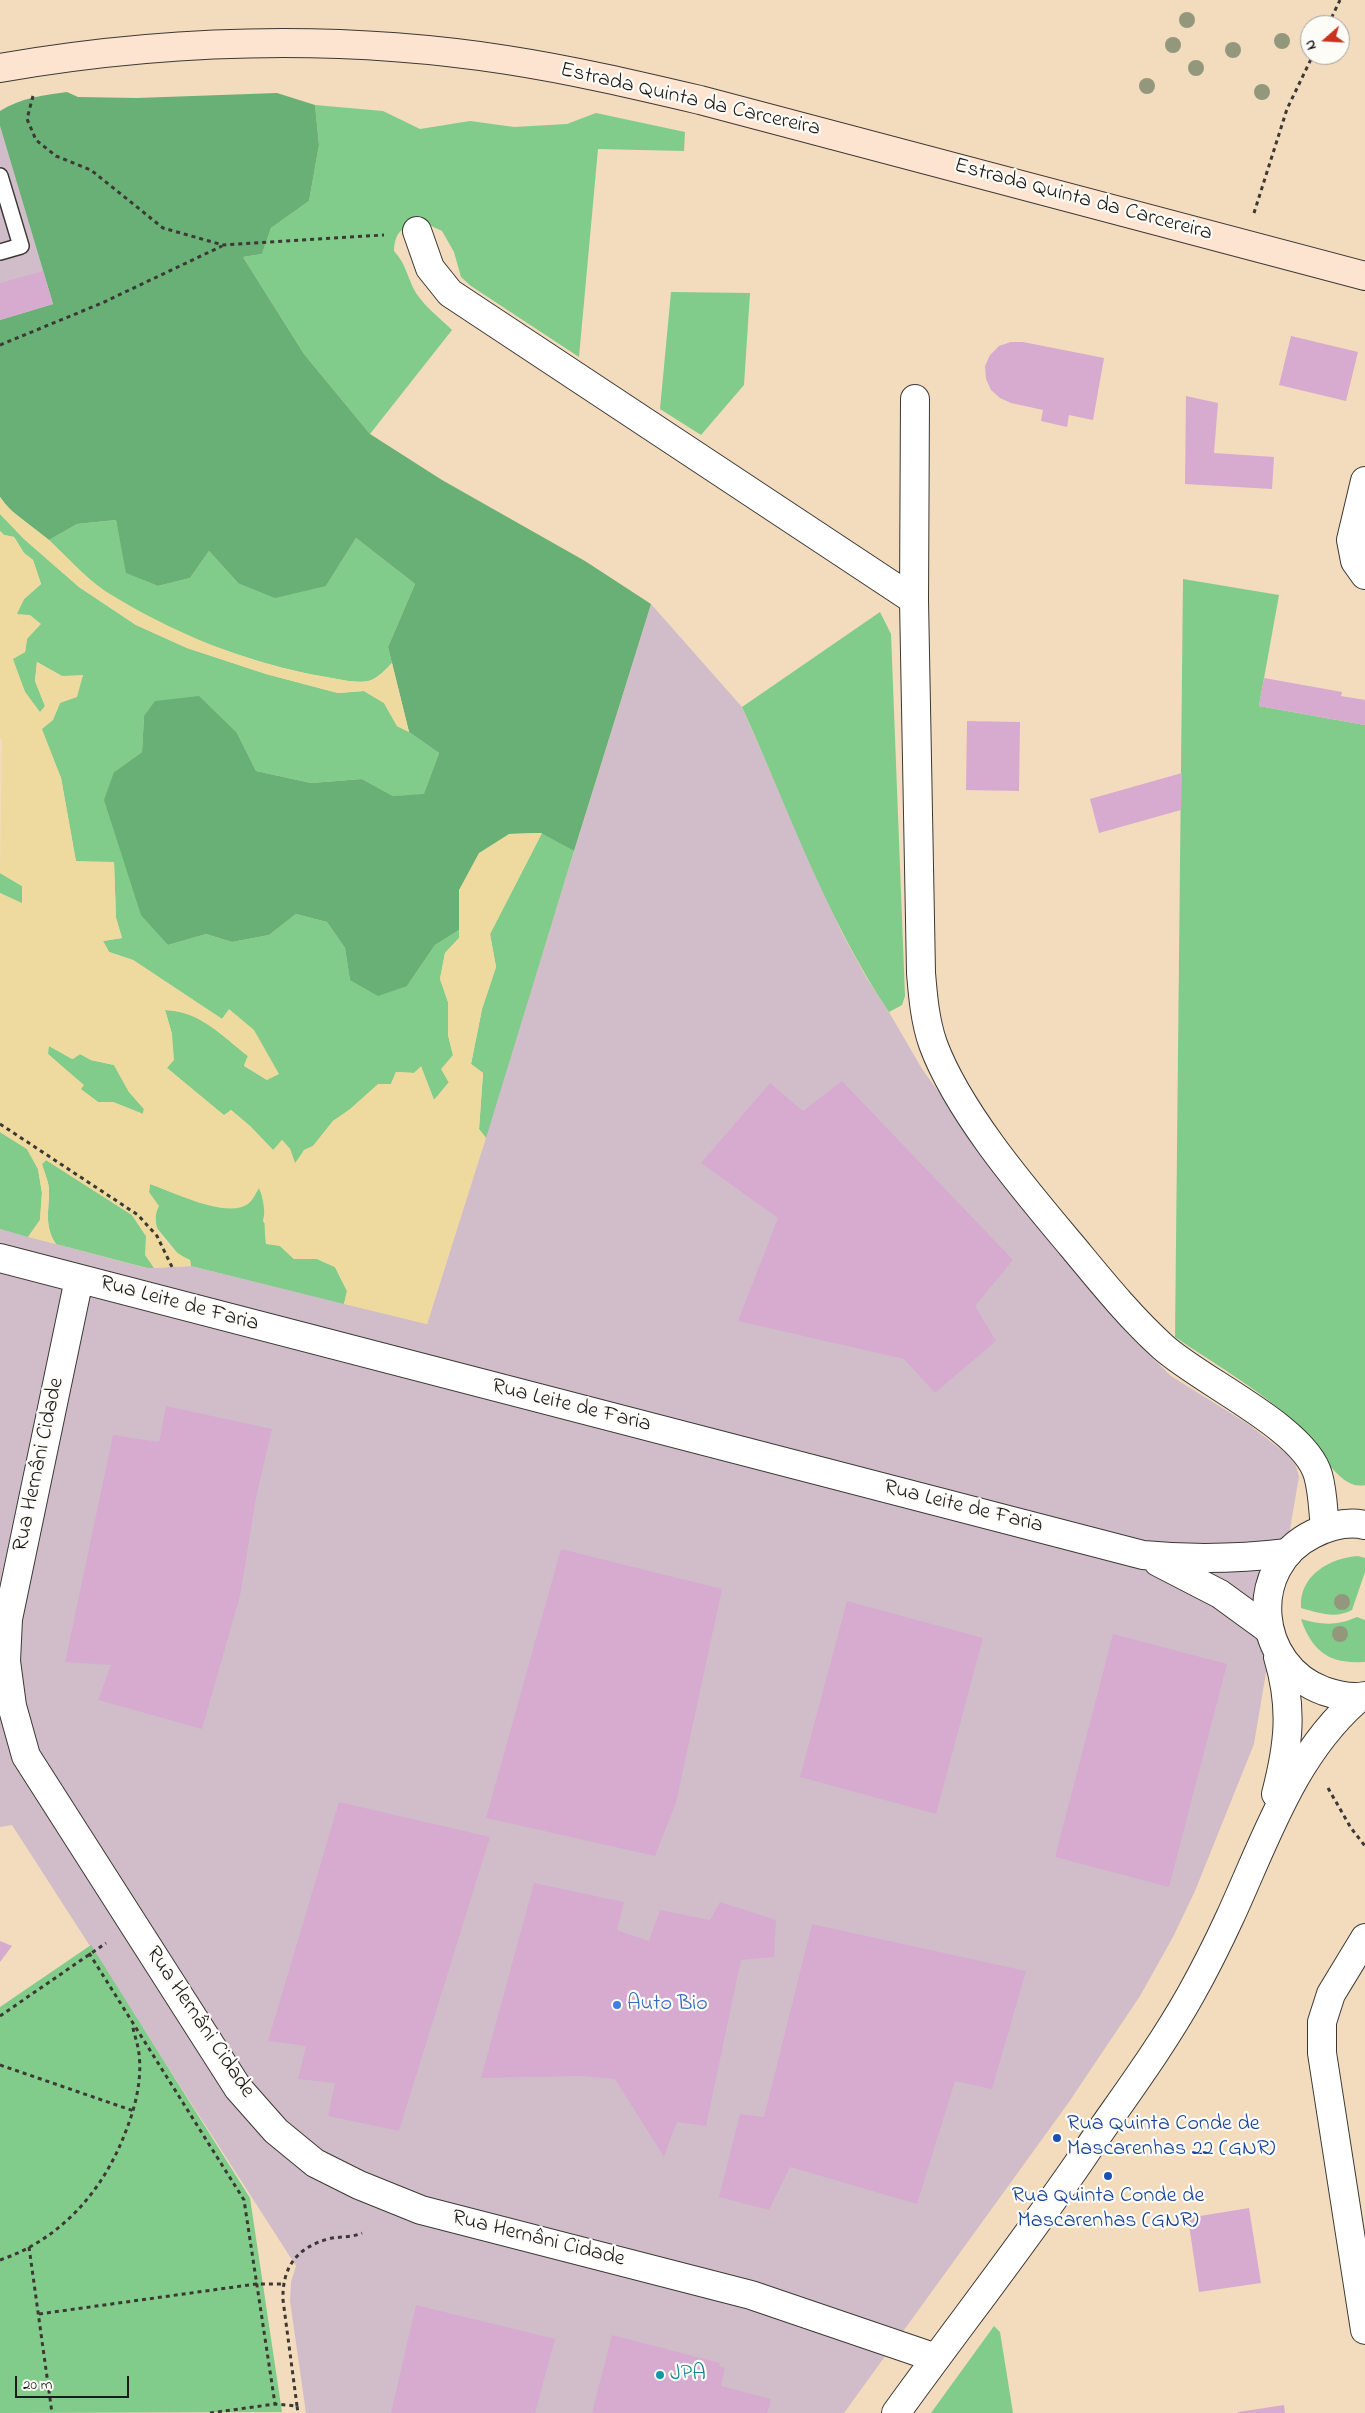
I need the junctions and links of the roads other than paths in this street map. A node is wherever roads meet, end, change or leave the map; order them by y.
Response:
1 (0, 68) edge
2 (0, 176) edge
3 (417, 231) road end
4 (0, 252) edge
5 (1365, 276) edge
6 (915, 399) dead end
7 (1365, 481) edge
8 (1365, 574) edge
9 (914, 600) junction
10 (0, 1258) edge
11 (78, 1279) junction
12 (1365, 1506) edge
13 (1365, 1525) edge
14 (1329, 1527) junction
15 (1288, 1553) junction
16 (1143, 1555) junction
17 (1273, 1640) junction
18 (1363, 1696) edge
19 (1265, 1832) junction
20 (1365, 1938) edge
21 (1364, 2319) edge
22 (936, 2358) junction
23 (896, 2413) edge

1 - 5 main road, Estrada Quinta da Carcereira
2 - 4 lane
3 - 9 street
6 - 9 street
7 - 8 street
9 - 14 street
10 - 11 street, Rua Leite de Faria
11 - 16 street, Rua Leite de Faria
11 - 22 street, Rua Hernâni Cidade
12 - 14 street
13 - 14 street
14 - 15 street
15 - 16 street
15 - 17 street
16 - 17 street
17 - 18 street
17 - 19 street
18 - 19 street
19 - 22 street
20 - 21 street
22 - 23 street

